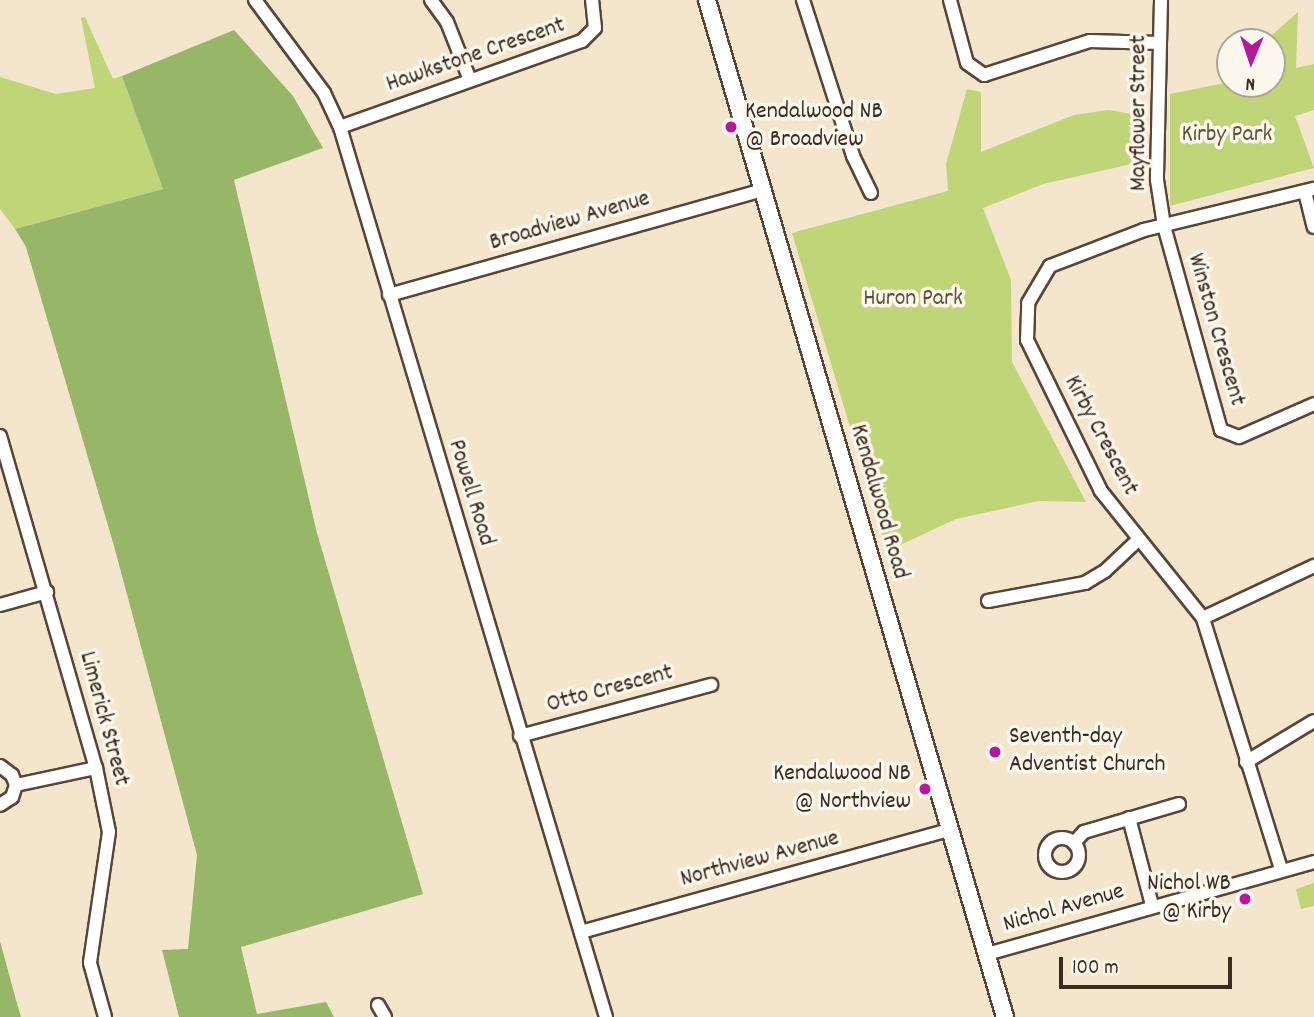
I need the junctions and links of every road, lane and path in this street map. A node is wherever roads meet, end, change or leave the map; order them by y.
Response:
1 (255, 0) edge
2 (430, 0) edge
3 (592, 0) edge
4 (707, 0) edge
5 (803, 0) edge
6 (950, 0) edge
7 (1161, 0) edge
8 (1160, 43) junction
9 (470, 80) junction
10 (340, 127) junction
11 (762, 190) junction
12 (1309, 191) edge
13 (871, 193) dead end
14 (1164, 226) junction
15 (1314, 227) edge
16 (389, 295) junction
17 (1314, 404) edge
18 (0, 436) edge
19 (1138, 540) junction
20 (1314, 566) edge
21 (47, 592) junction
22 (988, 601) dead end
23 (0, 605) edge
24 (1203, 618) junction
25 (711, 685) dead end
26 (1314, 721) edge
27 (520, 736) junction
28 (1246, 762) junction
29 (0, 766) edge
30 (96, 768) junction
31 (16, 785) junction
32 (1179, 804) dead end
33 (0, 806) edge
34 (1129, 818) junction
35 (950, 830) junction
36 (1074, 843) dead end
37 (1314, 862) edge
38 (1282, 869) junction
39 (1152, 905) junction
40 (581, 932) junction
41 (987, 954) junction
42 (105, 1017) edge
43 (606, 1017) edge
44 (1005, 1017) edge

1 - 10 street, Powell Road
2 - 9 street
3 - 9 street, Hawkstone Crescent
4 - 11 street, Kendalwood Road
5 - 13 street
6 - 8 street
7 - 8 street, Mayflower Street
8 - 14 street, Mayflower Street
9 - 10 street, Hawkstone Crescent
10 - 16 street, Powell Road
11 - 16 street, Broadview Avenue
11 - 35 street, Kendalwood Road
12 - 14 street, Kirby Crescent
12 - 15 street
14 - 17 street, Winston Crescent
14 - 19 street, Kirby Crescent
16 - 27 street, Powell Road
18 - 21 street, Limerick Street
19 - 22 street
19 - 24 street, Kirby Crescent
20 - 24 street
21 - 23 street
21 - 30 street, Limerick Street
24 - 28 street, Kirby Crescent
25 - 27 street, Otto Crescent
26 - 28 street
27 - 40 street, Powell Road
28 - 38 street, Kirby Crescent
29 - 31 street
30 - 31 street
30 - 42 street, Limerick Street
31 - 33 street
32 - 34 street
34 - 36 street
34 - 39 street
35 - 40 street, Northview Avenue
35 - 41 street, Kendalwood Road
37 - 38 street, Nichol Avenue
38 - 39 street, Nichol Avenue
39 - 41 street, Nichol Avenue
40 - 43 street, Powell Road
41 - 44 street, Kendalwood Road

